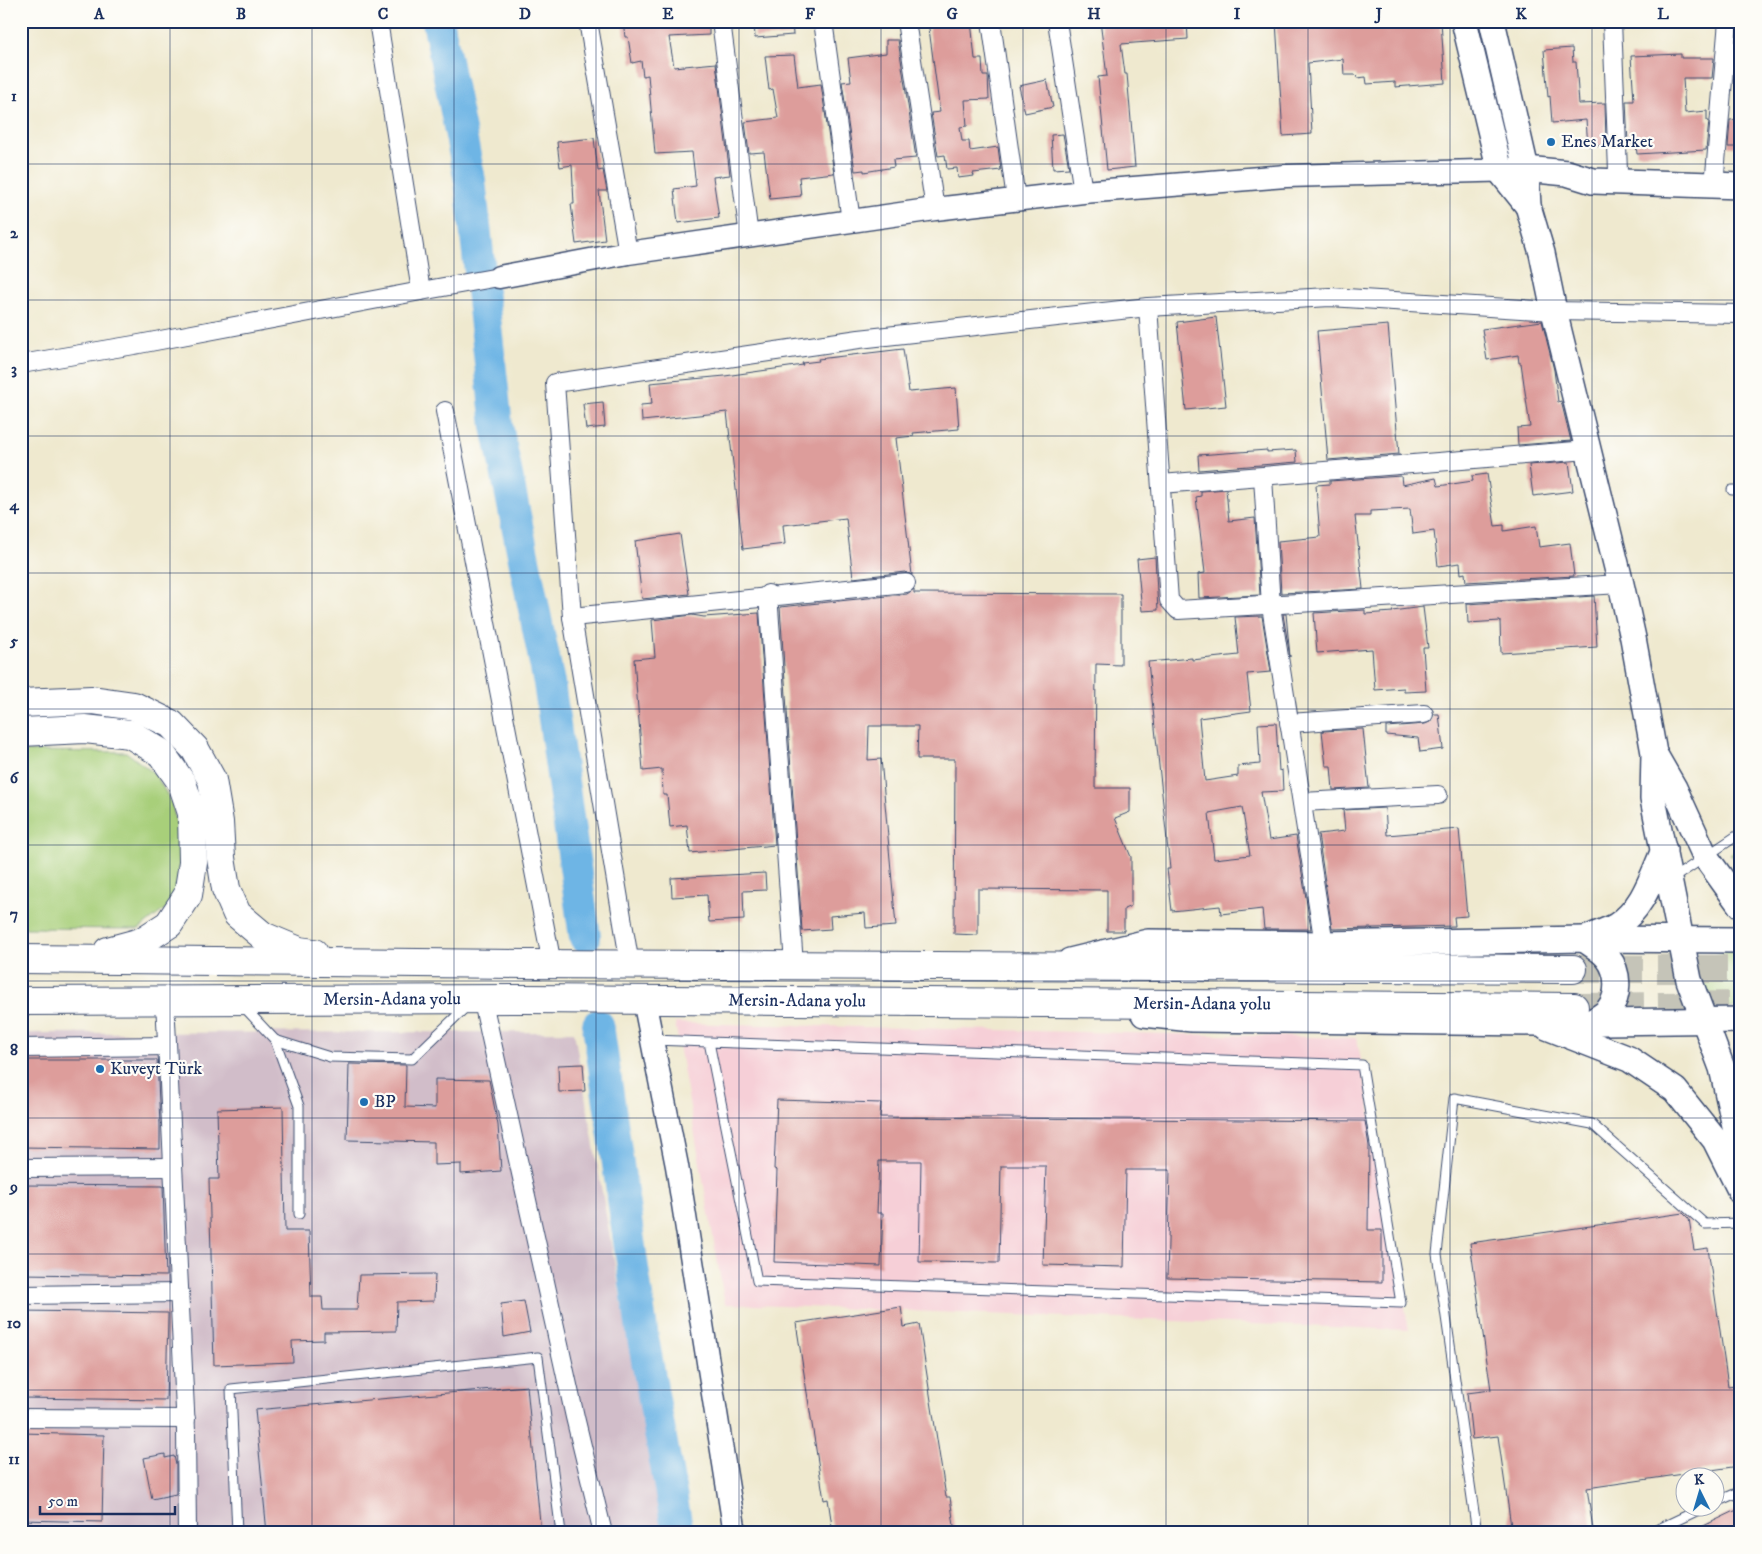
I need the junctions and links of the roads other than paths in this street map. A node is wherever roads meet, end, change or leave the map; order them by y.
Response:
1 (378, 21) edge
2 (588, 21) edge
3 (721, 21) edge
4 (823, 21) edge
5 (906, 21) edge
6 (991, 21) edge
7 (1057, 21) edge
8 (1464, 21) edge
9 (1492, 21) edge
10 (1612, 21) edge
11 (1728, 21) edge
12 (1733, 48) edge
13 (1526, 169) junction
14 (1500, 171) junction
15 (1618, 171) junction
16 (1567, 173) junction
17 (1715, 174) junction
18 (1741, 174) edge
19 (1741, 186) edge
20 (1083, 192) junction
21 (1016, 199) junction
22 (1528, 206) junction
23 (935, 209) junction
24 (851, 221) junction
25 (749, 236) junction
26 (628, 253) junction
27 (499, 277) joint
28 (421, 291) junction
29 (1148, 307) junction
30 (1554, 311) junction
31 (1741, 314) edge
32 (21, 364) edge
33 (445, 411) dead end
34 (1588, 450) junction
35 (1263, 477) junction
36 (1161, 484) junction
37 (906, 583) dead end
38 (1621, 584) junction
39 (768, 596) junction
40 (1272, 606) junction
41 (572, 617) junction
42 (21, 703) edge
43 (1424, 714) dead end
44 (1290, 723) junction
45 (21, 732) edge
46 (1654, 753) junction
47 (1438, 795) dead end
48 (1302, 802) junction
49 (1741, 834) edge
50 (1705, 856) junction
51 (1658, 889) junction
52 (1741, 906) edge
53 (1584, 939) junction
54 (1681, 940) junction
55 (1741, 940) edge
56 (1324, 944) junction
57 (21, 953) edge
58 (21, 959) edge
59 (540, 964) junction
60 (630, 965) junction
61 (794, 965) junction
62 (1043, 967) junction
63 (1573, 969) tunnel mouth
64 (478, 999) junction
65 (237, 1000) junction
66 (644, 1000) junction
67 (21, 1001) edge
68 (165, 1001) junction
69 (1042, 1003) junction
70 (1584, 1014) junction
71 (1704, 1020) junction
72 (1741, 1020) edge
73 (1538, 1023) junction
74 (275, 1040) junction
75 (652, 1040) junction
76 (709, 1042) junction
77 (167, 1046) junction
78 (21, 1048) edge
79 (1741, 1154) edge
80 (173, 1167) junction
81 (21, 1168) edge
82 (1741, 1192) edge
83 (299, 1214) dead end
84 (1741, 1223) edge
85 (180, 1293) junction
86 (21, 1295) edge
87 (21, 1418) edge
88 (186, 1418) junction
89 (1741, 1491) edge
90 (1724, 1499) edge
91 (1686, 1516) edge
92 (188, 1533) edge
93 (236, 1533) edge
94 (561, 1533) edge
95 (603, 1533) edge
96 (735, 1533) edge
97 (1477, 1533) edge
98 (1650, 1533) edge

1 - 28 street
2 - 26 street
3 - 25 street
4 - 24 street
5 - 23 street
6 - 21 street
7 - 20 street
8 - 14 main road
9 - 13 main road
10 - 15 street
11 - 12 street
12 - 17 street
13 - 14 street
13 - 16 main road
13 - 22 main road
14 - 20 street
14 - 22 main road
15 - 16 main road
15 - 17 main road
16 - 19 main road
17 - 18 main road
20 - 21 street
21 - 23 street
22 - 30 main road
23 - 24 street
24 - 25 street
25 - 26 street
26 - 27 street
27 - 28 street
28 - 32 street
29 - 30 street
29 - 36 street
29 - 41 street
30 - 31 street
30 - 34 main road
33 - 59 street
34 - 35 street
34 - 38 main road
35 - 36 street
35 - 40 street
36 - 40 street
37 - 39 street
38 - 40 street
38 - 46 main road
39 - 41 street
39 - 61 street
40 - 44 street
41 - 60 street
42 - 59 highway
43 - 44 street
44 - 48 street
45 - 57 highway
46 - 50 main road
46 - 51 main road
47 - 48 street
48 - 56 street
49 - 50 lane
50 - 51 lane
50 - 52 main road
51 - 53 main road
51 - 54 main road
53 - 54 main road
53 - 56 main road
53 - 70 main road
54 - 55 main road
54 - 71 main road
56 - 62 main road
58 - 59 highway, Mersin-Adana yolu
59 - 60 highway, Mersin-Adana yolu
60 - 61 highway, Mersin-Adana yolu
61 - 62 highway, Mersin-Adana yolu
62 - 63 highway, Mersin-Adana yolu
64 - 65 highway, Mersin-Adana yolu
64 - 66 highway, Mersin-Adana yolu
64 - 74 lane
64 - 95 street
65 - 68 highway, Mersin-Adana yolu
65 - 74 lane
66 - 69 highway, Mersin-Adana yolu
66 - 75 street
67 - 68 highway, Mersin-Adana yolu
68 - 77 street
69 - 70 highway, Mersin-Adana yolu
69 - 73 main road
70 - 71 main road
70 - 73 main road
71 - 72 main road
71 - 79 main road
73 - 82 main road
74 - 83 lane
75 - 76 lane
75 - 96 street
76 - 76 lane
77 - 78 street
77 - 80 street
80 - 81 street
80 - 85 street
84 - 97 lane
85 - 86 street
85 - 88 street
87 - 88 street
88 - 92 street
89 - 90 lane
91 - 98 lane
93 - 94 lane

